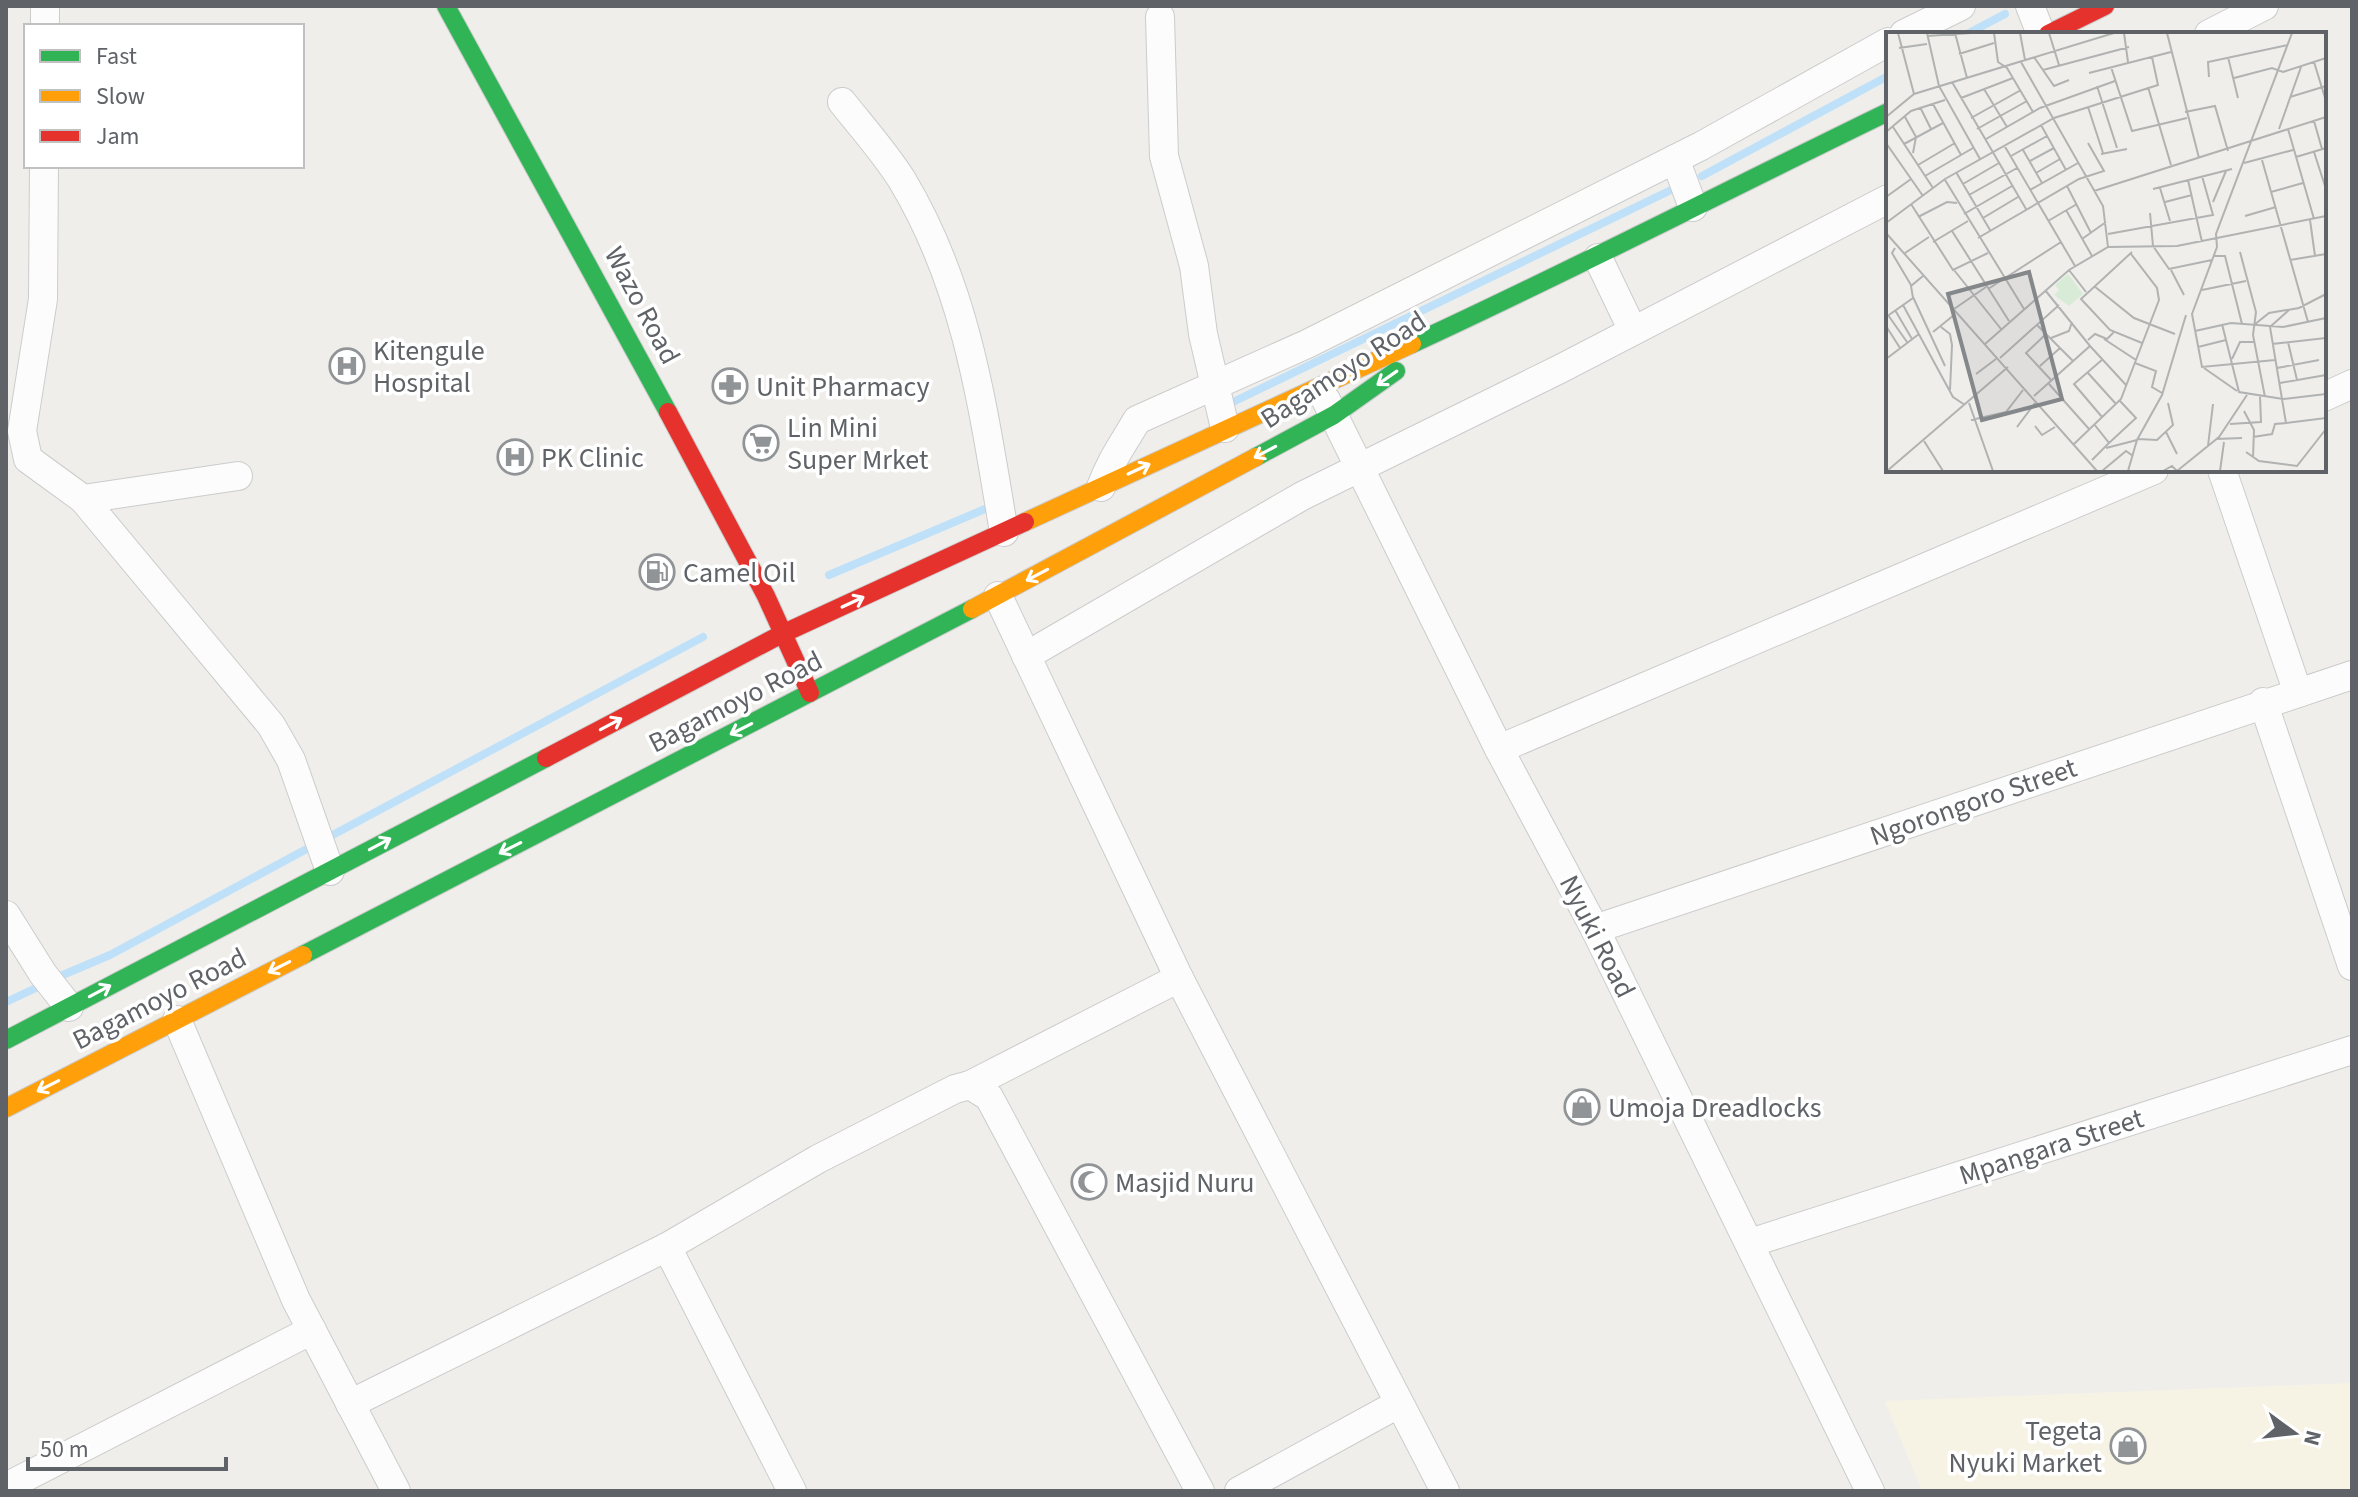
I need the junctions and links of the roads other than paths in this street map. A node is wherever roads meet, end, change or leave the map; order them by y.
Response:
1 (446, 6) edge
2 (1961, 6) edge
3 (2030, 6) edge
4 (2105, 6) edge
5 (2264, 6) edge
6 (1160, 17) dead end
7 (2064, 30) edge
8 (1908, 32) edge
9 (2040, 32) edge
10 (2213, 32) edge
11 (1886, 43) edge
12 (842, 102) dead end
13 (1886, 113) edge
14 (1675, 159) junction
15 (44, 168) edge
16 (1886, 200) edge
17 (1693, 207) junction
18 (1598, 258) junction
19 (1473, 317) junction
20 (1633, 331) junction
21 (2352, 384) edge
22 (1215, 385) junction
23 (1318, 385) junction
24 (2326, 396) edge
25 (1334, 415) junction
26 (1225, 428) junction
27 (1359, 469) junction
28 (2149, 472) edge
29 (2223, 472) edge
30 (238, 476) dead end
31 (1101, 487) junction
32 (83, 499) junction
33 (1004, 532) junction
34 (998, 596) junction
35 (782, 634) junction
36 (1026, 656) junction
37 (2352, 675) edge
38 (810, 693) junction
39 (2298, 693) junction
40 (2263, 702) junction
41 (1499, 749) junction
42 (330, 871) junction
43 (6, 915) edge
44 (1595, 929) junction
45 (2352, 966) edge
46 (1179, 978) junction
47 (69, 1007) junction
48 (177, 1020) junction
49 (6, 1040) edge
50 (2352, 1050) edge
51 (970, 1085) junction
52 (6, 1108) edge
53 (1750, 1243) junction
54 (667, 1247) junction
55 (312, 1330) junction
56 (350, 1404) junction
57 (1398, 1404) junction
58 (6, 1487) edge
59 (396, 1491) edge
60 (792, 1491) edge
61 (1200, 1491) edge
62 (1239, 1491) edge
63 (1445, 1491) edge
64 (1870, 1491) edge

1 - 35 main road, Wazo Road
2 - 8 street
3 - 9 street
4 - 7 main road
5 - 10 street
6 - 22 street
11 - 14 street
12 - 33 street
13 - 17 main road, Bagamoyo Road
14 - 17 street
14 - 22 street
15 - 32 street
16 - 20 street
17 - 18 main road, Bagamoyo Road
18 - 19 main road, Bagamoyo Road
18 - 20 street
19 - 23 main road, Bagamoyo Road
19 -> 25 main road, Bagamoyo Road
20 - 27 street
21 - 24 street
22 - 26 street
22 - 31 street
23 - 25 street, Nyuki Road
23 - 26 main road, Bagamoyo Road
25 - 27 street, Nyuki Road
25 -> 34 main road, Bagamoyo Road
31 -> 26 main road, Bagamoyo Road
27 - 36 street
27 - 41 street, Nyuki Road
28 - 41 street
29 - 39 street
30 - 32 street
31 - 33 main road, Bagamoyo Road
32 - 42 street
35 -> 33 main road, Bagamoyo Road
34 - 36 street
34 - 38 main road, Bagamoyo Road
35 - 38 main road, Wazo Road
42 -> 35 main road, Bagamoyo Road
36 - 46 street
37 - 39 street, Ngorongoro Street
38 -> 48 main road, Bagamoyo Road
39 - 40 street, Ngorongoro Street
40 - 44 street, Ngorongoro Street
40 - 45 street
41 - 44 street, Nyuki Road
47 -> 42 main road, Bagamoyo Road
43 - 47 street
44 - 53 street, Nyuki Road
46 - 51 street
46 - 57 street
47 - 49 main road, Bagamoyo Road
48 -> 52 main road, Bagamoyo Road
48 - 55 street
50 - 53 street, Mpangara Street
51 - 54 street
51 - 61 street
53 - 64 street, Nyuki Road
54 - 56 street
54 - 60 street
55 - 56 street
55 - 58 street
56 - 59 street
57 - 62 street
57 - 63 street

